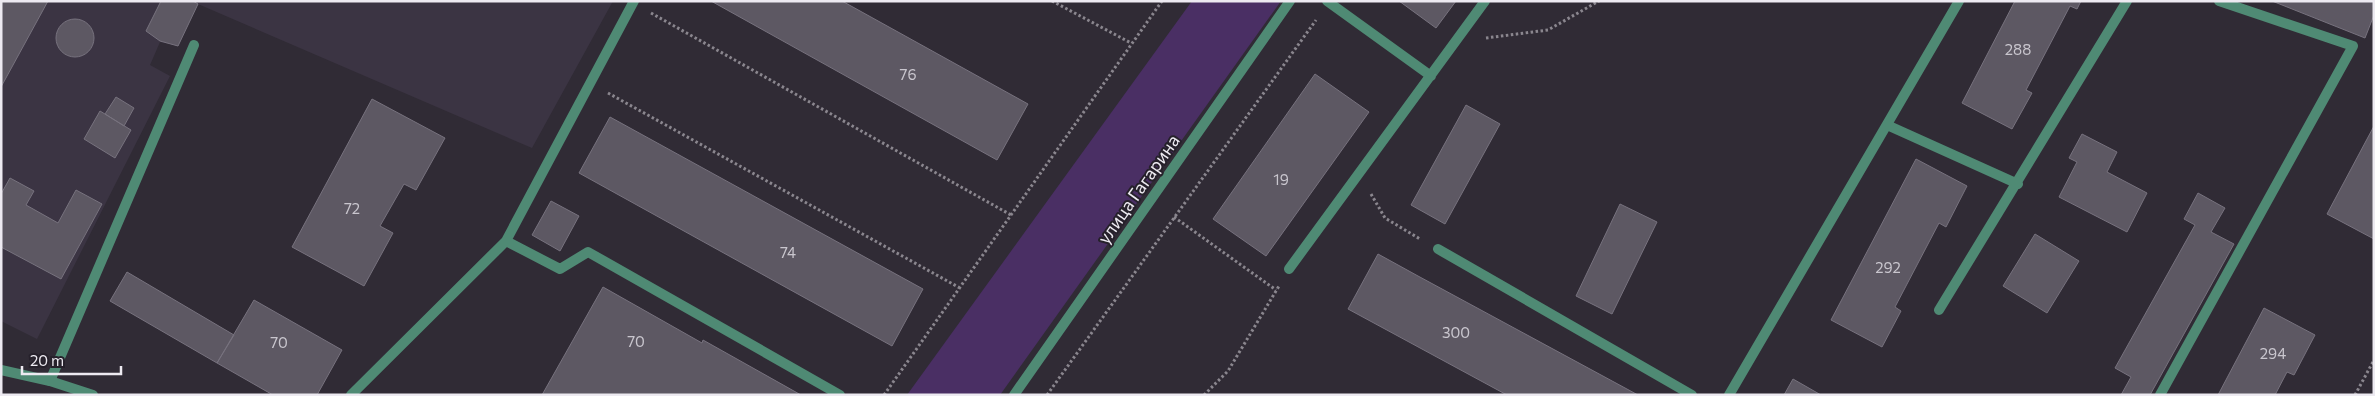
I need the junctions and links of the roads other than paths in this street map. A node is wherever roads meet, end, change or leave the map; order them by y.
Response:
1 (1290, 1) edge
2 (1485, 1) edge
3 (1958, 1) edge
4 (2127, 1) edge
5 (2219, 1) edge
6 (634, 2) edge
7 (1328, 2) edge
8 (194, 45) dead end
9 (1431, 76) junction
10 (1886, 125) junction
11 (2018, 184) junction
12 (506, 241) junction
13 (1438, 249) road end
14 (1289, 269) dead end
15 (1939, 310) dead end
16 (1, 370) edge
17 (50, 381) junction
18 (93, 395) edge
19 (351, 395) edge
20 (840, 395) edge
21 (1014, 395) edge
22 (1692, 395) edge
23 (1729, 395) edge
24 (2160, 395) edge

1 - 21 street, улица Гагарина
2 - 9 street
3 - 10 street
4 - 11 street
5 - 24 street
6 - 12 street
7 - 9 street
8 - 17 street
9 - 14 street
10 - 11 street
10 - 23 street
11 - 15 street
12 - 19 street
12 - 20 street
13 - 22 street
16 - 17 street
17 - 18 street

